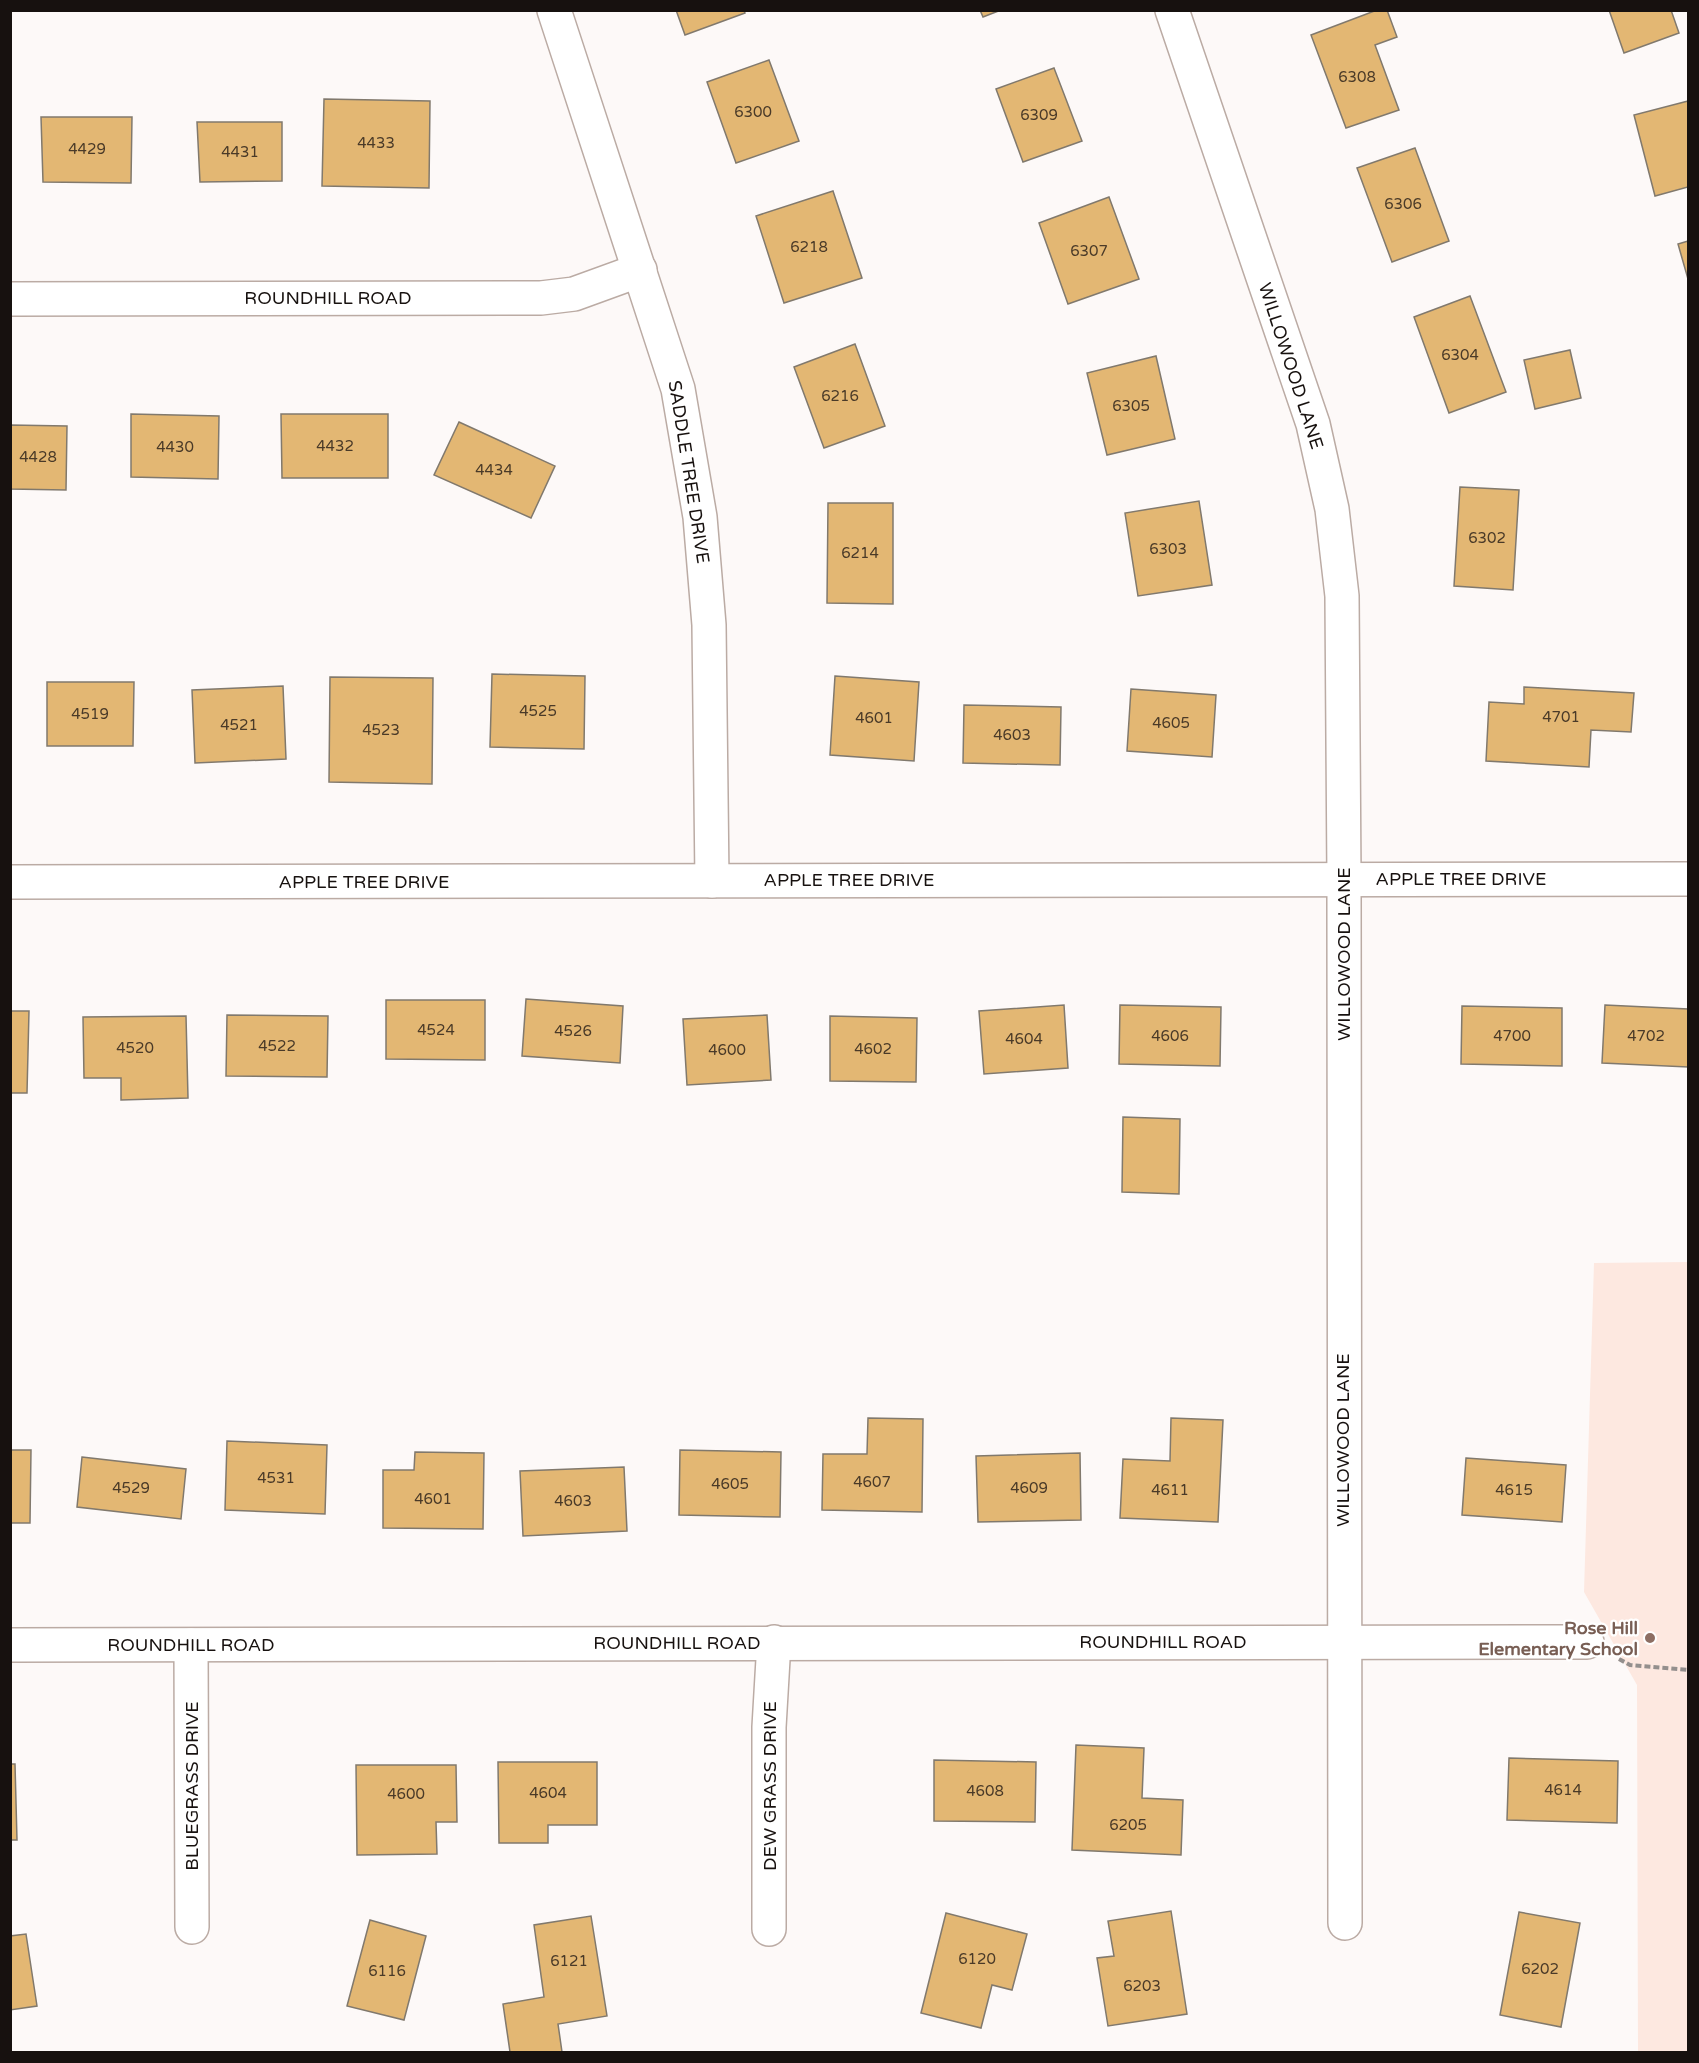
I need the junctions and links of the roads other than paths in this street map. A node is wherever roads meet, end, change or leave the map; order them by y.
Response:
1 (554, 10) edge
2 (1172, 10) edge
3 (640, 270) junction
4 (10, 299) edge
5 (1689, 879) edge
6 (1344, 880) junction
7 (712, 881) junction
8 (10, 882) edge
9 (774, 1642) junction
10 (1343, 1642) junction
11 (1587, 1642) road end
12 (10, 1645) edge
13 (191, 1645) junction
14 (1345, 1923) dead end
15 (192, 1928) dead end
16 (769, 1929) dead end

1 - 3 street, SADDLE TREE DRIVE
2 - 6 street, WILLOWOOD LANE
3 - 4 street, ROUNDHILL ROAD
3 - 7 street, SADDLE TREE DRIVE
5 - 6 street, APPLE TREE DRIVE
6 - 7 street, APPLE TREE DRIVE
6 - 10 street, WILLOWOOD LANE
7 - 8 street, APPLE TREE DRIVE
9 - 10 street, ROUNDHILL ROAD
9 - 13 street, ROUNDHILL ROAD
9 - 16 street, DEW GRASS DRIVE
10 - 11 street, ROUNDHILL ROAD
10 - 14 street, WILLOWOOD LANE
12 - 13 street, ROUNDHILL ROAD
13 - 15 street, BLUEGRASS DRIVE

